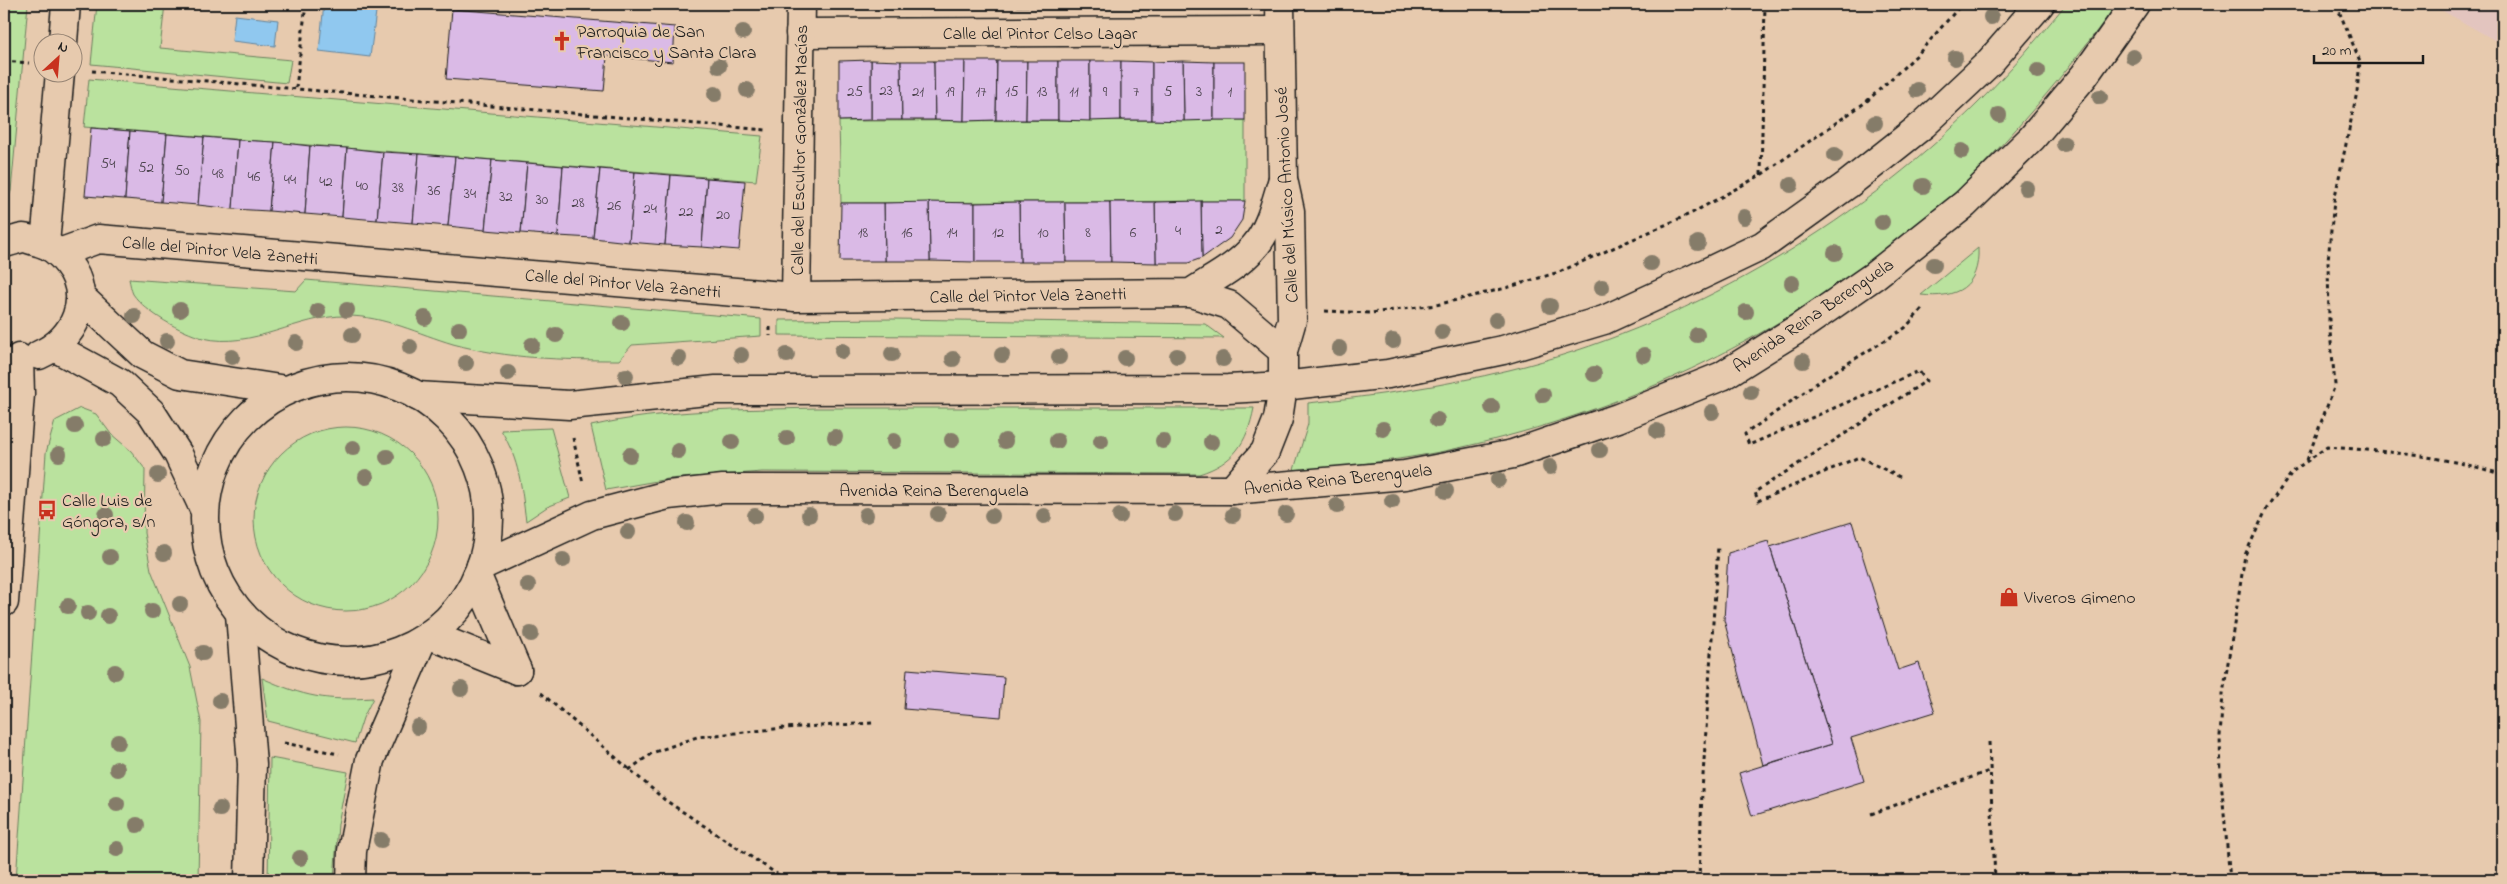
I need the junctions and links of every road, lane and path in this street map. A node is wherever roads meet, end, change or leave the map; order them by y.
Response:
1 (66, 4) edge
2 (306, 4) edge
3 (801, 4) edge
4 (1280, 4) edge
5 (1765, 4) edge
6 (1962, 4) edge
7 (2040, 4) edge
8 (2136, 4) edge
9 (2336, 4) edge
10 (1280, 31) junction
11 (64, 32) edge
12 (800, 33) junction
13 (4, 61) edge
14 (30, 63) dead end
15 (91, 71) dead end
16 (60, 82) edge
17 (296, 88) junction
18 (762, 130) dead end
19 (1761, 175) junction
20 (1283, 179) junction
21 (4, 243) edge
22 (52, 248) junction
23 (1191, 293) junction
24 (796, 297) junction
25 (81, 298) junction
26 (1922, 309) dead end
27 (1292, 310) junction
28 (54, 347) junction
29 (1283, 351) junction
30 (11, 356) edge
31 (1283, 386) junction
32 (286, 390) junction
33 (417, 396) junction
34 (573, 437) dead end
35 (2306, 462) junction
36 (2503, 475) edge
37 (1900, 477) dead end
38 (583, 484) dead end
39 (1232, 490) junction
40 (204, 509) junction
41 (1718, 546) dead end
42 (479, 571) junction
43 (4, 602) edge
44 (240, 614) junction
45 (426, 638) junction
46 (517, 670) junction
47 (873, 723) dead end
48 (281, 742) dead end
49 (1989, 742) dead end
50 (340, 754) dead end
51 (629, 770) junction
52 (1989, 771) junction
53 (1871, 814) dead end
54 (249, 880) edge
55 (351, 880) edge
56 (786, 880) edge
57 (1699, 880) edge
58 (1995, 880) edge
59 (2230, 880) edge

1 - 11 main road
2 - 17 path
3 - 12 main road, Calle del Escultor González Macías
4 - 10 main road, Calle del Músico Antonio José
5 - 19 path
6 - 19 path
7 - 31 main road
8 - 39 main road, Avenida Reina Berenguela
9 - 35 path
10 - 12 main road, Calle del Pintor Celso Lagar
10 - 20 main road, Calle del Músico Antonio José
12 - 24 main road, Calle del Escultor González Macías
13 - 14 path
15 - 17 path
16 - 22 main road
17 - 18 path
19 - 27 path
20 - 23 main road
20 - 27 main road, Calle del Músico Antonio José
21 - 22 main road
22 - 24 main road, Calle del Pintor Vela Zanetti
22 - 25 main road
23 - 24 main road, Calle del Pintor Vela Zanetti
23 - 29 main road, Calle del Pintor Vela Zanetti
25 - 28 main road
25 - 32 main road
26 - 37 path
27 - 29 main road, Calle del Músico Antonio José
28 - 30 main road
28 - 40 main road
29 - 31 main road, Calle del Músico Antonio José
30 - 43 main road
31 - 33 main road
31 - 39 main road, Calle del Músico Antonio José
32 - 33 main road
32 - 40 main road
33 - 42 main road
34 - 38 path
35 - 36 path
35 - 59 path
39 - 42 main road, Avenida Reina Berenguela
40 - 44 main road
41 - 57 path
42 - 45 main road
42 - 46 main road
44 - 45 main road
44 - 54 main road
45 - 46 main road
45 - 55 main road
46 - 51 path
47 - 51 path
48 - 50 path
49 - 52 path
51 - 56 path
52 - 53 path
52 - 58 path

